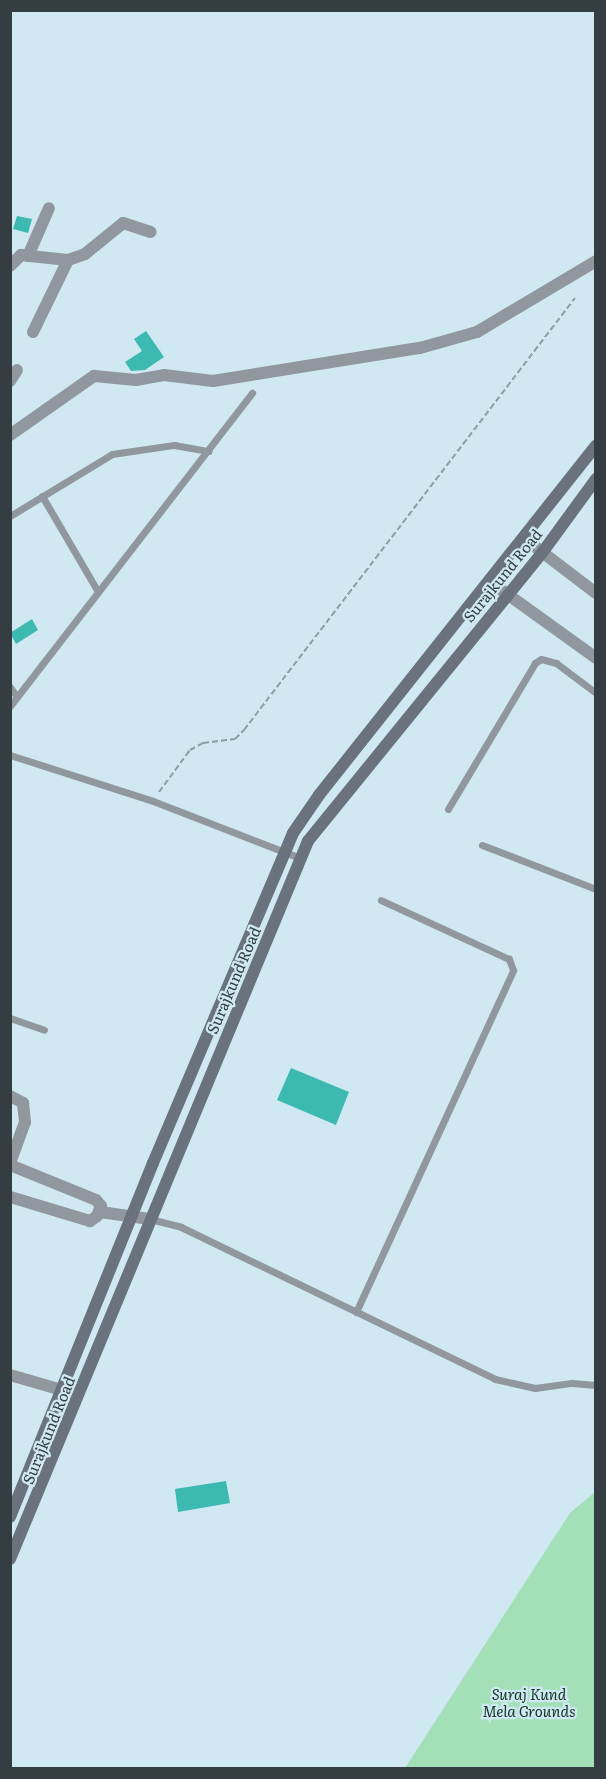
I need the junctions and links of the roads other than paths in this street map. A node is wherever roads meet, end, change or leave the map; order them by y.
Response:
1 (49, 208) dead end
2 (150, 232) dead end
3 (28, 256) junction
4 (68, 260) junction
5 (596, 261) edge
6 (10, 266) edge
7 (33, 332) dead end
8 (252, 393) dead end
9 (10, 435) edge
10 (596, 446) edge
11 (208, 450) junction
12 (596, 479) edge
13 (42, 496) junction
14 (10, 516) edge
15 (525, 539) junction
16 (542, 553) junction
17 (489, 581) junction
18 (98, 592) junction
19 (507, 593) junction
20 (596, 593) edge
21 (596, 658) edge
22 (10, 687) edge
23 (596, 693) edge
24 (17, 697) junction
25 (10, 706) edge
26 (10, 754) edge
27 (448, 809) dead end
28 (482, 845) dead end
29 (284, 852) junction
30 (300, 858) junction
31 (596, 889) edge
32 (381, 900) dead end
33 (10, 1018) edge
34 (44, 1030) dead end
35 (10, 1096) edge
36 (10, 1164) edge
37 (10, 1197) edge
38 (100, 1212) junction
39 (132, 1215) junction
40 (150, 1219) junction
41 (356, 1312) junction
42 (10, 1375) edge
43 (596, 1385) edge
44 (62, 1390) junction
45 (51, 1416) junction
46 (67, 1423) junction
47 (10, 1517) edge
48 (14, 1540) edge
49 (10, 1559) edge

1 - 3 street
2 - 4 street
3 - 4 street
3 - 6 street
4 - 7 street
5 - 9 street
8 - 11 lane
10 - 15 main road, Surajkund Road
11 - 13 lane
11 - 18 lane
12 - 16 main road, Surajkund Road
13 - 14 lane
13 - 18 lane
15 - 16 street
15 - 17 main road, Surajkund Road
16 - 19 main road, Surajkund Road
16 - 20 street
17 - 19 street
17 - 29 main road, Surajkund Road
18 - 24 lane
19 - 21 street
19 - 30 main road, Surajkund Road
22 - 24 lane
23 - 27 lane
24 - 25 lane
26 - 29 lane
28 - 31 lane
29 - 30 lane
29 - 39 main road, Surajkund Road
30 - 40 main road, Surajkund Road
32 - 41 lane
33 - 34 lane
35 - 36 street
36 - 38 street
37 - 38 street
38 - 39 street
39 - 40 street
39 - 44 main road, Surajkund Road
40 - 41 lane
40 - 46 main road, Surajkund Road
41 - 43 lane
42 - 44 street
44 - 45 main road, Surajkund Road
45 - 46 main road
45 - 47 main road, Surajkund Road
46 - 48 main road, Surajkund Road
48 - 49 main road, Surajkund Road

